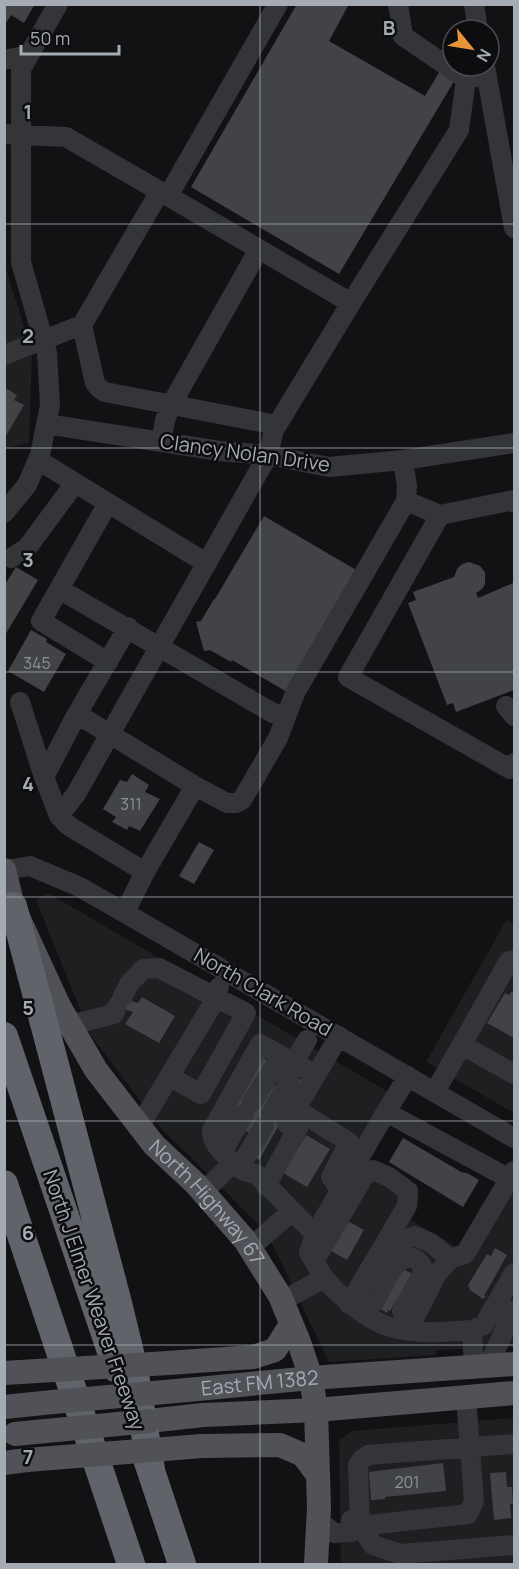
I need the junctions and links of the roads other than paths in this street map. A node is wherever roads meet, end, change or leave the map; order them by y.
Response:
1 (58, 4) edge
2 (279, 4) edge
3 (398, 4) edge
4 (29, 55) junction
5 (4, 60) edge
6 (487, 78) edge
7 (466, 79) joint
8 (12, 134) edge
9 (506, 138) edge
10 (164, 194) junction
11 (514, 228) edge
12 (13, 249) edge
13 (259, 249) junction
14 (351, 303) junction
15 (82, 325) junction
16 (44, 341) junction
17 (4, 355) edge
18 (171, 405) junction
19 (46, 424) junction
20 (277, 425) junction
21 (161, 442) junction
22 (514, 443) edge
23 (268, 455) junction
24 (38, 460) junction
25 (403, 460) junction
26 (75, 483) junction
27 (406, 501) junction
28 (108, 503) junction
29 (514, 503) edge
30 (4, 513) edge
31 (440, 515) junction
32 (7, 555) edge
33 (206, 563) junction
34 (59, 589) junction
35 (128, 627) junction
36 (160, 646) junction
37 (108, 662) junction
38 (20, 702) dead end
39 (77, 714) junction
40 (286, 715) junction
41 (110, 734) junction
42 (514, 763) edge
43 (44, 777) junction
44 (195, 786) junction
45 (59, 816) junction
46 (5, 870) edge
47 (145, 872) junction
48 (13, 906) junction
49 (125, 912) junction
50 (514, 960) edge
51 (227, 971) junction
52 (214, 996) junction
53 (70, 1025) junction
54 (4, 1036) edge
55 (339, 1036) junction
56 (307, 1040) dead end
57 (462, 1045) junction
58 (290, 1068) junction
59 (514, 1074) edge
60 (316, 1075) junction
61 (408, 1076) junction
62 (170, 1077) junction
63 (435, 1092) junction
64 (386, 1112) junction
65 (139, 1127) junction
66 (514, 1138) edge
67 (248, 1169) junction
68 (512, 1175) edge
69 (4, 1184) edge
70 (342, 1187) junction
71 (203, 1192) junction
72 (292, 1211) junction
73 (4, 1223) edge
74 (315, 1234) junction
75 (250, 1248) junction
76 (450, 1259) junction
77 (315, 1260) junction
78 (514, 1273) edge
79 (34, 1275) junction
80 (324, 1278) junction
81 (282, 1301) junction
82 (358, 1306) junction
83 (514, 1310) edge
84 (291, 1324) junction
85 (410, 1325) junction
86 (472, 1330) junction
87 (514, 1364) edge
88 (481, 1366) junction
89 (4, 1373) edge
90 (311, 1378) junction
91 (514, 1393) edge
92 (466, 1397) junction
93 (6, 1407) edge
94 (316, 1410) junction
95 (10, 1434) edge
96 (514, 1444) edge
97 (470, 1448) junction
98 (16, 1462) edge
99 (151, 1469) junction
100 (318, 1475) junction
101 (360, 1526) junction
102 (322, 1527) junction
103 (514, 1545) edge
104 (435, 1558) edge
105 (131, 1564) edge
106 (182, 1564) edge
107 (316, 1564) edge

1 - 4 street
2 - 10 street
3 - 7 street
4 - 5 street
4 - 8 street
6 - 9 street
7 - 14 street
8 - 10 street
8 - 12 street
9 - 11 street
10 - 13 street
10 - 15 street
12 - 16 street
13 - 14 street
13 - 18 street
14 - 20 street
15 - 16 street
15 - 18 street
16 - 17 street
16 - 19 street
18 - 20 street
18 - 21 street
19 - 21 street, Clancy Nolan Drive
19 - 24 street
20 - 23 street
21 - 23 street, Clancy Nolan Drive
22 - 25 street, Clancy Nolan Drive
23 - 25 street, Clancy Nolan Drive
23 - 33 street
24 - 26 street
24 - 30 street
25 - 27 street
26 - 28 street
26 - 32 street
27 - 31 street
27 - 40 street
28 - 33 street
28 - 34 street
29 - 31 street
31 - 42 street
33 - 36 street
34 - 35 street
34 - 37 street
35 - 36 street
35 - 37 street
36 - 40 street
36 - 41 street
37 - 39 street
38 - 43 street
39 - 41 street
39 - 43 street
40 - 44 street
41 - 44 street
41 - 45 street
43 - 45 street
44 - 47 street
45 - 47 street
46 - 48 main road, North Highway 67
46 - 49 street, North Clark Road
47 - 49 street
48 - 53 main road, North Highway 67
48 - 99 highway
49 - 51 street, North Clark Road
50 - 57 street
51 - 52 street
51 - 55 street, North Clark Road
52 - 53 street
52 - 62 street
52 - 62 street
53 - 65 main road, North Highway 67
54 - 99 highway, North J Elmer Weaver Freeway
55 - 60 street
55 - 61 street, North Clark Road
56 - 58 street
57 - 59 street
57 - 63 street
58 - 60 street
58 - 67 street
58 - 67 street
58 - 67 street
60 - 67 street
61 - 63 street, North Clark Road
61 - 64 street
62 - 65 street
63 - 66 street, North Clark Road
64 - 68 street
64 - 70 street
65 - 71 main road, North Highway 67
67 - 70 street
67 - 71 street
67 - 72 street
68 - 76 street
69 - 79 highway
70 - 74 street
71 - 75 main road, North Highway 67
72 - 74 street
72 - 75 street
73 - 79 highway
74 - 77 street
75 - 81 main road, North Highway 67
76 - 82 street
76 - 85 street
77 - 80 street
77 - 82 street
78 - 86 street
79 - 105 highway
80 - 81 street
80 - 82 street
81 - 84 main road, North Highway 67
82 - 85 street
82 - 85 street
83 - 88 street
84 - 89 main road, bridge
84 - 90 main road, North Highway 67
85 - 86 street
86 - 88 street
87 - 88 main road, East FM 1382
88 - 90 main road, East FM 1382
90 - 93 main road, East FM 1382, bridge
90 - 94 main road, North Highway 67
91 - 92 main road, East FM 1382
92 - 94 main road, East FM 1382
92 - 97 street
94 - 95 main road, East FM 1382, bridge
94 - 100 main road, North Highway 67
96 - 97 street
97 - 101 street
97 - 101 street
98 - 100 main road, bridge
99 - 106 highway, North J Elmer Weaver Freeway
100 - 102 main road, North Highway 67
101 - 102 street
101 - 104 street
102 - 107 main road, North Highway 67
103 - 104 street

